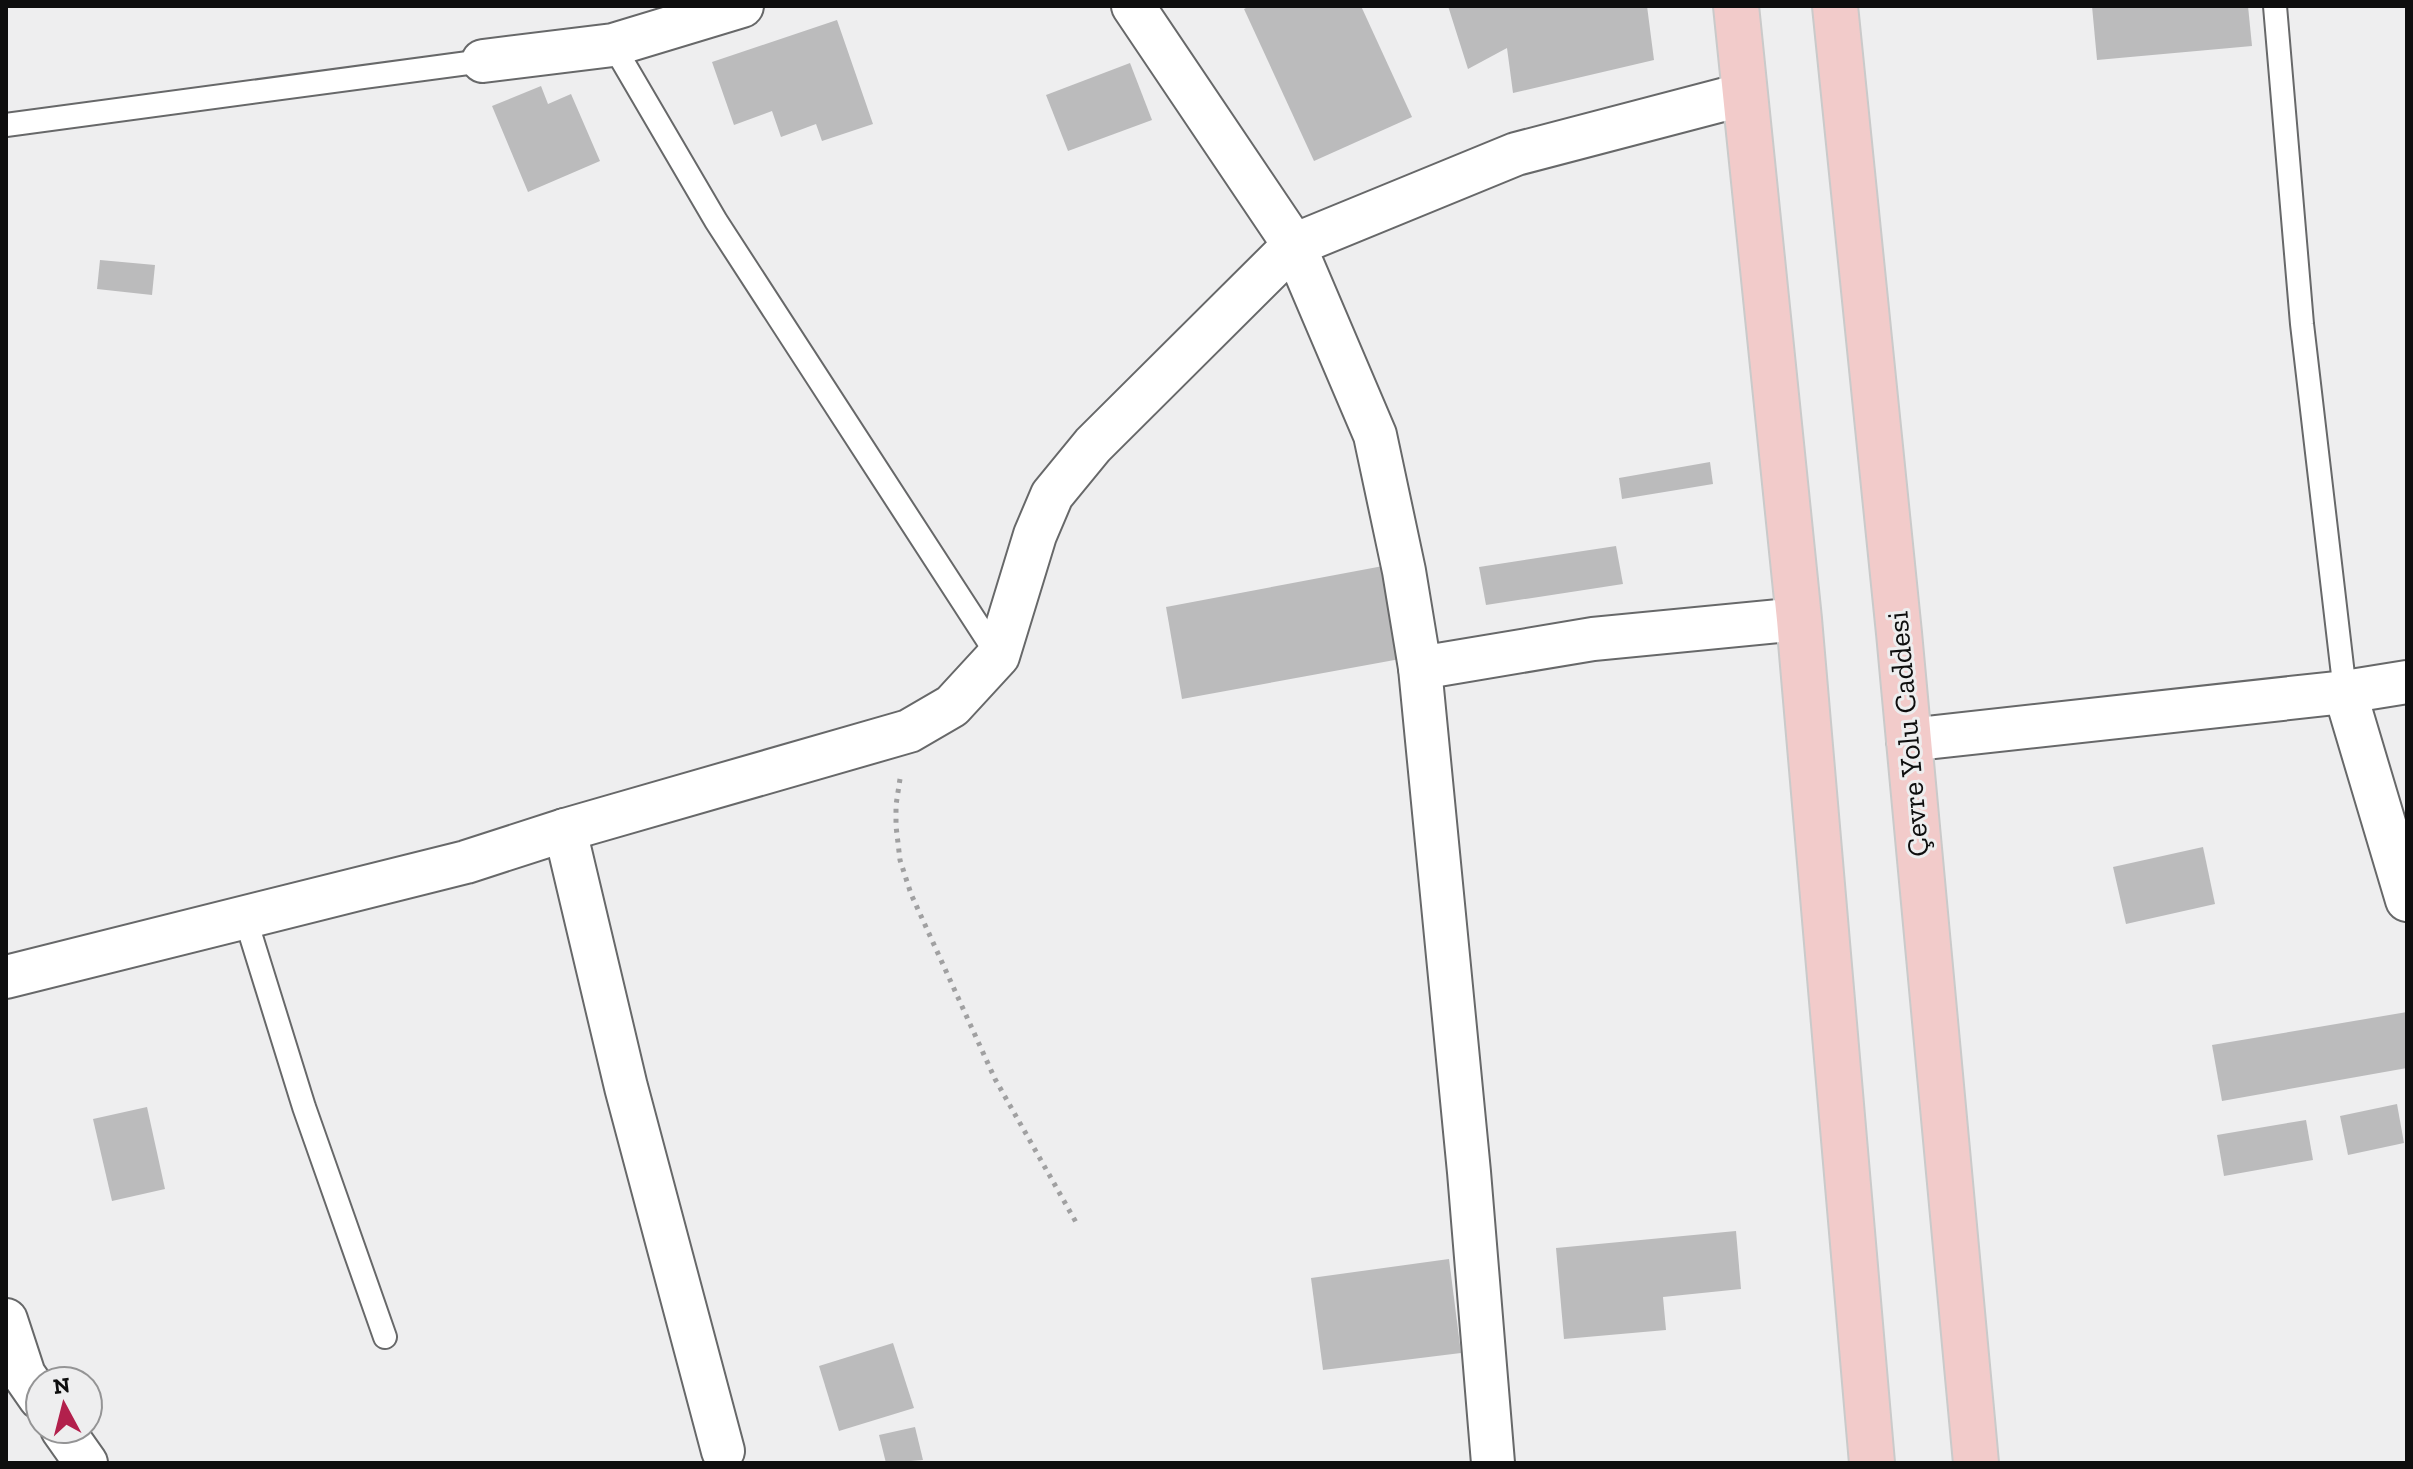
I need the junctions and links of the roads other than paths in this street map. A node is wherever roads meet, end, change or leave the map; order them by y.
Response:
1 (742, 6) edge
2 (1133, 6) edge
3 (1736, 6) edge
4 (1835, 6) edge
5 (2275, 6) edge
6 (669, 17) edge
7 (613, 45) junction
8 (483, 61) joint
9 (1745, 94) junction
10 (6, 125) edge
11 (1294, 245) junction
12 (1799, 619) junction
13 (998, 656) junction
14 (1420, 668) junction
15 (2407, 682) edge
16 (2345, 692) junction
17 (1908, 740) junction
18 (565, 830) junction
19 (2407, 900) edge
20 (245, 917) junction
21 (6, 977) edge
22 (6, 1320) edge
23 (385, 1337) dead end
24 (24, 1375) edge
25 (73, 1445) edge
26 (723, 1451) dead end
27 (86, 1463) edge
28 (1493, 1463) edge
29 (1872, 1463) edge
30 (1976, 1463) edge

1 - 6 street
2 - 11 street
3 - 9 highway
4 - 17 highway, Çevre Yolu Caddesi
5 - 16 lane
6 - 7 street
7 - 8 street
7 - 13 lane
8 - 10 lane
9 - 11 street
9 - 12 highway
11 - 13 street
11 - 14 street
12 - 14 street
12 - 29 highway
13 - 18 street
14 - 28 street
15 - 16 street
16 - 17 street
16 - 19 street
17 - 30 highway, Çevre Yolu Caddesi
18 - 20 street
18 - 26 street
20 - 21 street
20 - 23 lane
22 - 24 street
25 - 27 street

